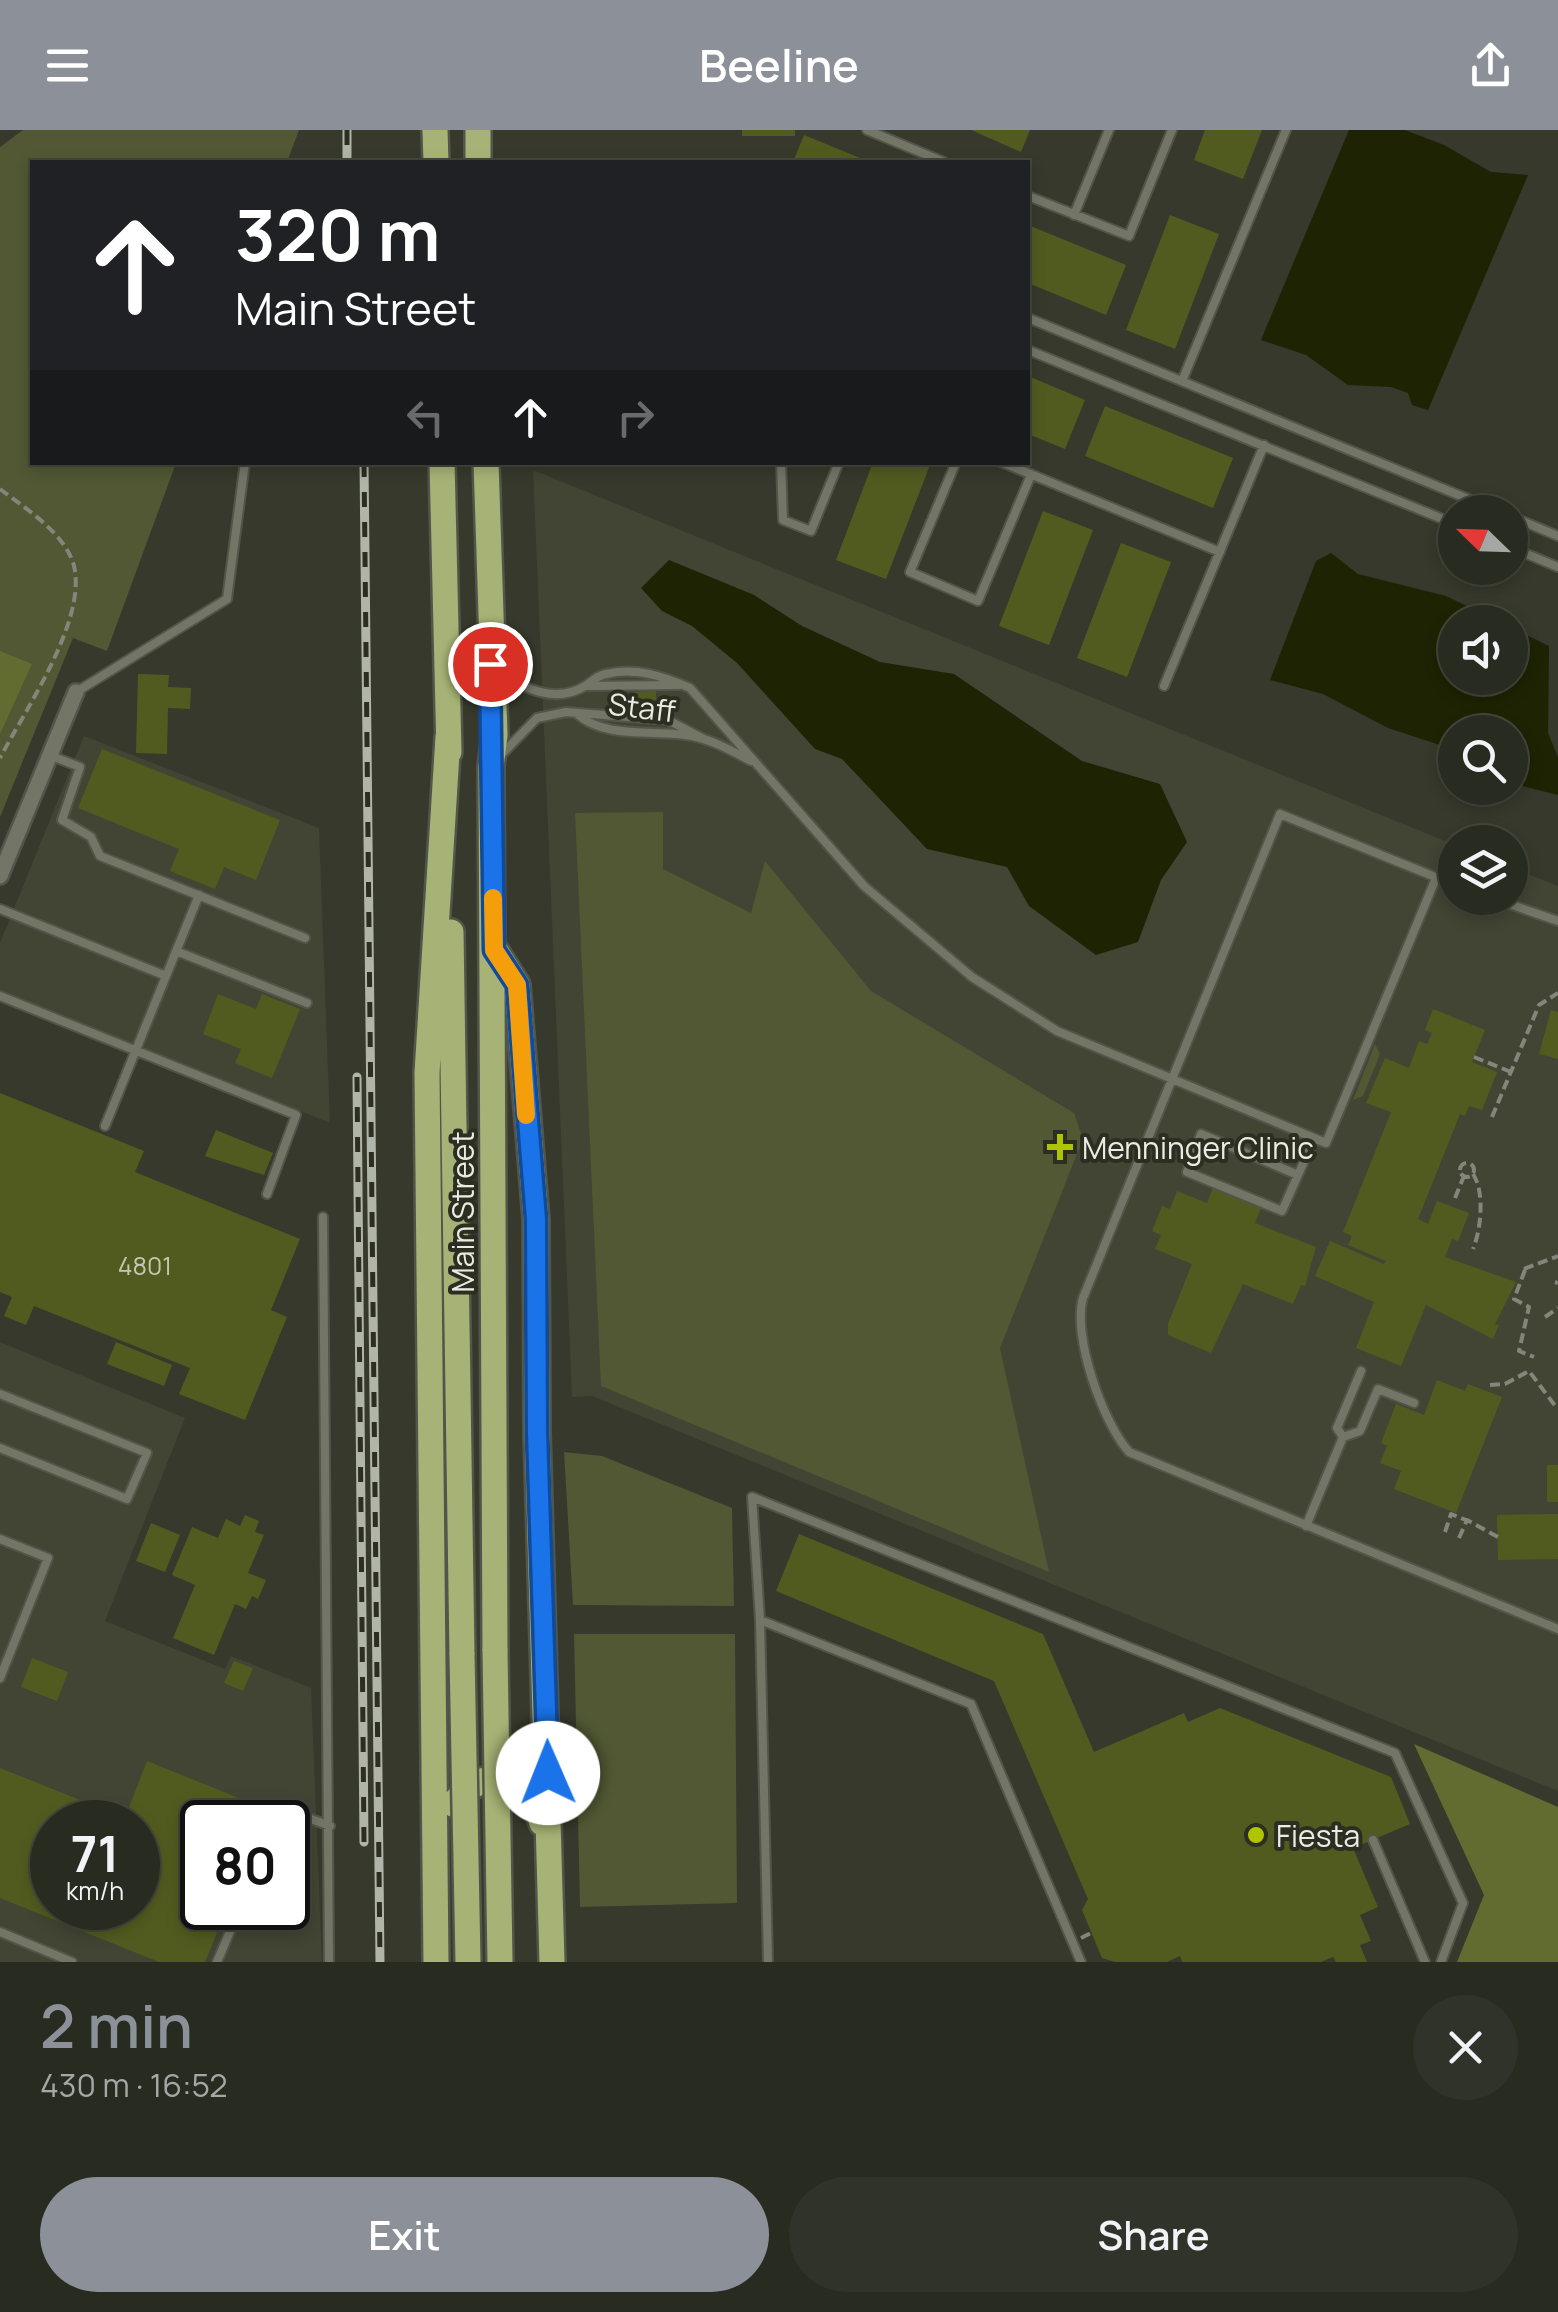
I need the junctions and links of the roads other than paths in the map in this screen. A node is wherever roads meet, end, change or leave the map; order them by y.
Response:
1 (435, 130) edge
2 (478, 130) edge
3 (867, 130) edge
4 (1109, 130) edge
5 (1172, 130) edge
6 (1286, 130) edge
7 (889, 135) edge
8 (436, 160) edge
9 (478, 160) edge
10 (940, 160) edge
11 (1030, 197) edge
12 (1074, 215) junction
13 (1030, 319) edge
14 (1030, 351) edge
15 (1182, 381) junction
16 (1264, 445) junction
17 (245, 465) edge
18 (442, 465) edge
19 (486, 465) edge
20 (782, 465) edge
21 (837, 465) edge
22 (955, 465) edge
23 (1008, 465) edge
24 (1030, 475) junction
25 (1459, 495) edge
26 (1438, 517) edge
27 (1528, 524) edge
28 (1558, 536) edge
29 (1220, 552) junction
30 (1528, 554) edge
31 (1558, 567) edge
32 (490, 664) junction
33 (1164, 686) dead end
34 (76, 692) joint
35 (567, 694) junction
36 (572, 713) junction
37 (448, 737) junction
38 (704, 739) junction
39 (49, 755) junction
40 (751, 761) junction
41 (490, 766) junction
42 (0, 876) edge
43 (1436, 878) joint
44 (199, 895) junction
45 (0, 909) edge
46 (1528, 911) edge
47 (1558, 921) edge
48 (305, 938) dead end
49 (494, 950) junction
50 (176, 951) junction
51 (166, 976) junction
52 (0, 996) edge
53 (307, 1004) dead end
54 (136, 1051) junction
55 (1171, 1081) junction
56 (105, 1126) dead end
57 (1314, 1138) junction
58 (1298, 1175) junction
59 (267, 1194) dead end
60 (324, 1217) dead end
61 (1361, 1371) dead end
62 (0, 1394) edge
63 (1414, 1403) dead end
64 (1342, 1436) junction
65 (0, 1448) edge
66 (1306, 1526) junction
67 (0, 1540) edge
68 (760, 1620) junction
69 (1558, 1628) edge
70 (0, 1678) edge
71 (310, 1819) edge
72 (330, 1826) junction
73 (1372, 1840) dead end
74 (550, 1847) junction
75 (436, 1897) junction
76 (231, 1930) edge
77 (0, 1932) edge
78 (72, 1962) edge
79 (217, 1962) edge
80 (329, 1962) edge
81 (436, 1962) edge
82 (468, 1962) edge
83 (500, 1962) edge
84 (552, 1962) edge
85 (768, 1962) edge
86 (1081, 1962) edge
87 (1425, 1962) edge
88 (1441, 1962) edge

1 - 8 highway
2 - 9 highway
3 - 7 lane
4 - 12 lane
5 - 12 lane
6 - 15 lane
7 - 10 lane
11 - 12 lane
13 - 15 lane
14 - 16 lane
15 - 25 lane
16 - 26 lane
16 - 29 lane
17 - 34 lane
18 - 37 highway, Main Street
19 - 32 highway, Main Street
20 - 21 lane
22 - 24 lane
23 - 24 lane
24 - 29 lane
27 - 28 lane
29 - 33 lane
30 - 31 lane
32 - 35 lane
32 - 41 highway, Main Street
34 - 39 street
35 - 36 lane
35 - 40 lane
36 - 38 lane, Staff
36 - 38 lane
36 - 41 lane
37 - 75 highway
37 - 82 highway, Main Street, bridge
38 - 40 lane
39 - 42 street
39 - 44 lane
40 - 55 lane
41 - 49 highway, Main Street
43 - 55 lane
43 - 57 lane
44 - 48 lane
44 - 50 lane
45 - 51 lane
46 - 47 lane
49 - 74 highway
49 - 83 highway, Main Street, bridge
50 - 51 lane
50 - 53 lane
51 - 54 lane
52 - 54 lane
54 - 56 lane
54 - 59 lane
55 - 57 lane
55 - 66 lane
57 - 58 lane
58 - 58 lane
60 - 72 lane
61 - 64 lane
62 - 65 lane
63 - 64 lane
64 - 66 lane
66 - 69 lane
67 - 70 lane
68 - 85 lane
68 - 86 lane
68 - 88 lane
71 - 72 lane
72 - 80 lane
73 - 87 lane
74 - 75 highway
74 - 84 highway
75 - 81 highway
76 - 79 lane
77 - 78 lane

